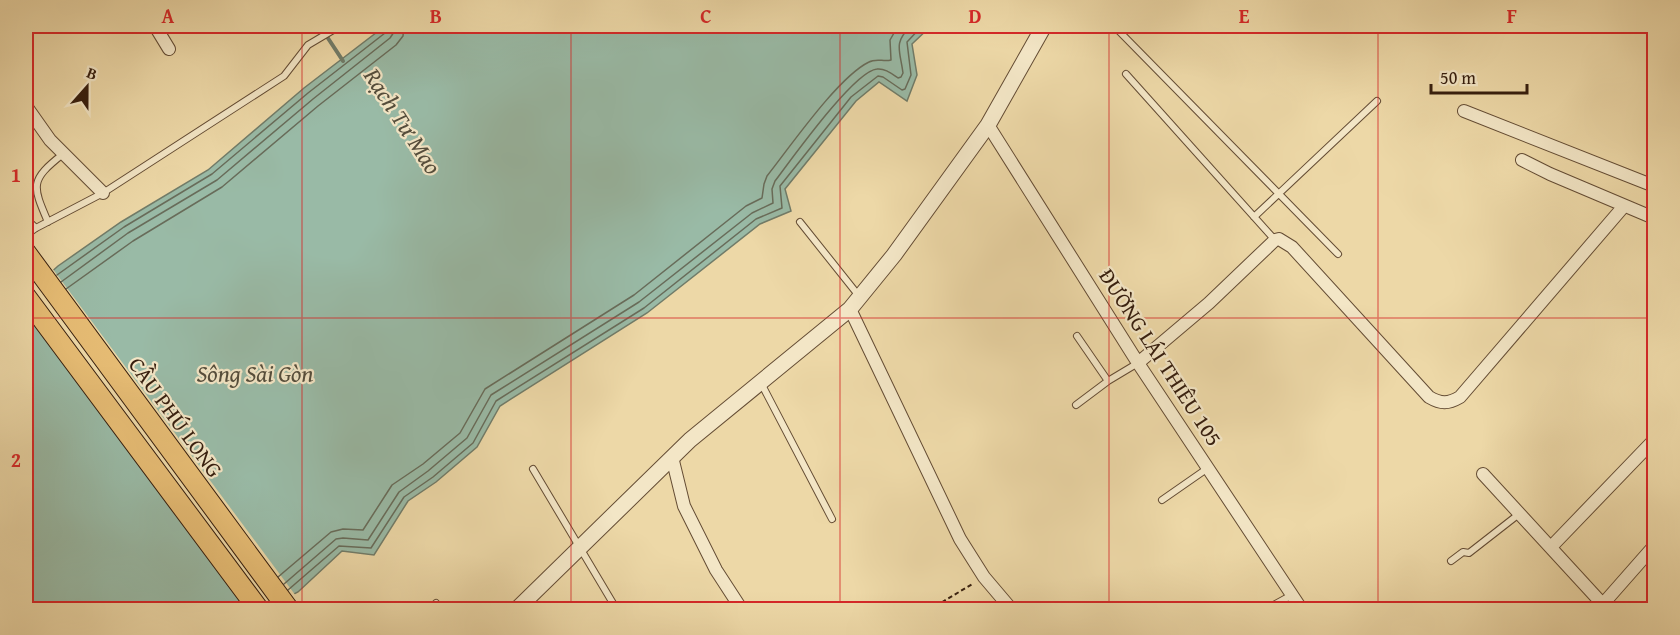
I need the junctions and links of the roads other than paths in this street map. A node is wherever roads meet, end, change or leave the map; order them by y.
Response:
1 (155, 26) edge
2 (340, 26) edge
3 (1044, 26) edge
4 (1114, 26) edge
5 (169, 49) dead end
6 (1126, 74) dead end
7 (1377, 101) dead end
8 (26, 106) edge
9 (1464, 111) dead end
10 (988, 125) junction
11 (63, 154) junction
12 (1521, 160) dead end
13 (1654, 186) edge
14 (103, 193) junction
15 (1280, 194) junction
16 (1624, 206) junction
17 (1254, 217) junction
18 (1654, 218) edge
19 (26, 219) edge
20 (48, 222) junction
21 (800, 222) dead end
22 (36, 228) junction
23 (26, 235) edge
24 (1275, 240) junction
25 (26, 253) edge
26 (1338, 254) dead end
27 (860, 296) junction
28 (26, 297) edge
29 (849, 309) junction
30 (1077, 336) dead end
31 (1138, 363) junction
32 (1108, 381) junction
33 (760, 382) junction
34 (1076, 405) dead end
35 (1654, 440) edge
36 (672, 457) junction
37 (533, 469) dead end
38 (1203, 471) junction
39 (1483, 474) dead end
40 (1162, 500) dead end
41 (1520, 514) junction
42 (832, 519) dead end
43 (1654, 546) edge
44 (1551, 547) junction
45 (579, 548) junction
46 (1451, 561) dead end
47 (1292, 595) junction
48 (436, 603) dead end
49 (1606, 607) edge
50 (259, 609) edge
51 (289, 609) edge
52 (441, 609) edge
53 (516, 609) edge
54 (617, 609) edge
55 (742, 609) edge
56 (1012, 609) edge
57 (1272, 609) edge
58 (1302, 609) edge

1 - 5 street
2 - 14 lane
3 - 10 street
4 - 15 lane
6 - 17 lane
7 - 15 lane
8 - 11 street
9 - 13 street
10 - 27 street
10 - 31 street, ĐƯỜNG LÁI THIÊU 105
11 - 14 street
11 - 20 lane
12 - 16 street
14 - 20 lane
15 - 17 lane
15 - 26 lane
16 - 18 street
16 - 24 street
17 - 24 lane
19 - 22 lane
20 - 22 lane
21 - 27 lane
22 - 23 lane
24 - 31 street
25 - 51 main road, CẦU PHÚ LONG
27 - 29 street
28 - 50 main road
29 - 33 street
29 - 56 street
30 - 32 lane
31 - 32 lane
31 - 38 street, ĐƯỜNG LÁI THIÊU 105
32 - 34 lane
33 - 36 street
33 - 42 lane
35 - 44 street
36 - 45 street
36 - 55 street
37 - 45 lane
38 - 40 lane
38 - 47 street, ĐƯỜNG LÁI THIÊU 105
39 - 41 street
41 - 44 street
41 - 46 lane
43 - 49 street
44 - 49 street
45 - 53 street
45 - 54 lane
47 - 57 lane
47 - 58 street, ĐƯỜNG LÁI THIÊU 105
48 - 52 lane

